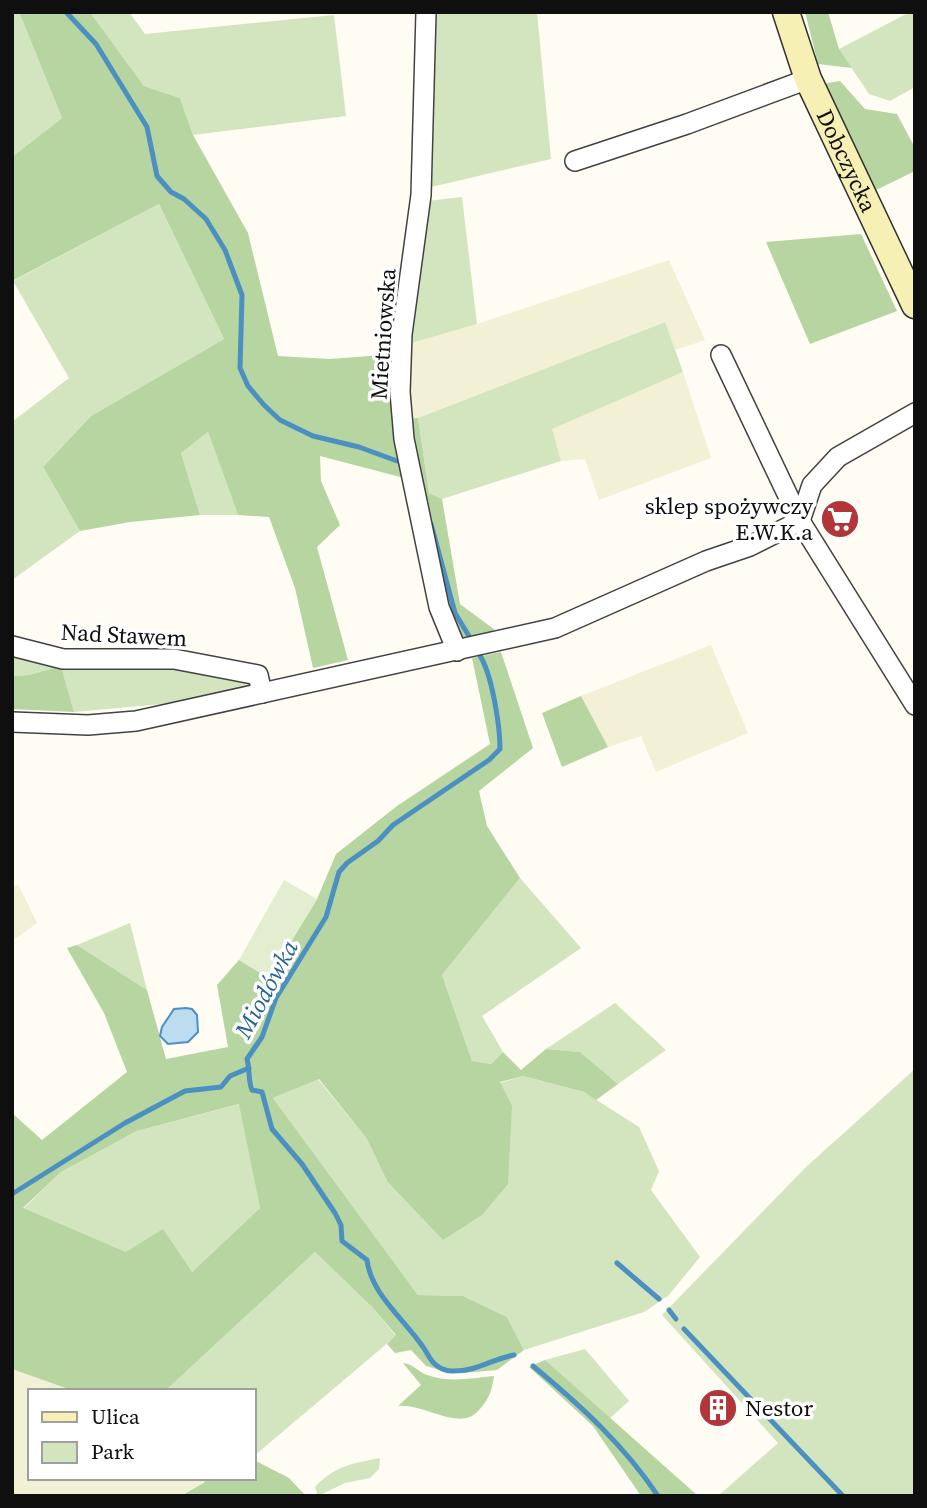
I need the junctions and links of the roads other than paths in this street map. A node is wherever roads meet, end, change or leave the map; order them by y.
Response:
1 (426, 12) edge
2 (786, 12) edge
3 (808, 79) junction
4 (575, 161) dead end
5 (915, 305) edge
6 (721, 355) dead end
7 (915, 413) edge
8 (800, 521) junction
9 (12, 646) edge
10 (457, 652) junction
11 (262, 693) junction
12 (915, 705) edge
13 (12, 722) edge

1 - 10 street, Mietniowska
2 - 3 main road, Dobczycka
3 - 4 street
3 - 5 main road, Dobczycka
6 - 8 street
7 - 8 street
8 - 10 street
8 - 12 street
9 - 11 street, Nad Stawem
10 - 11 street
11 - 13 street

